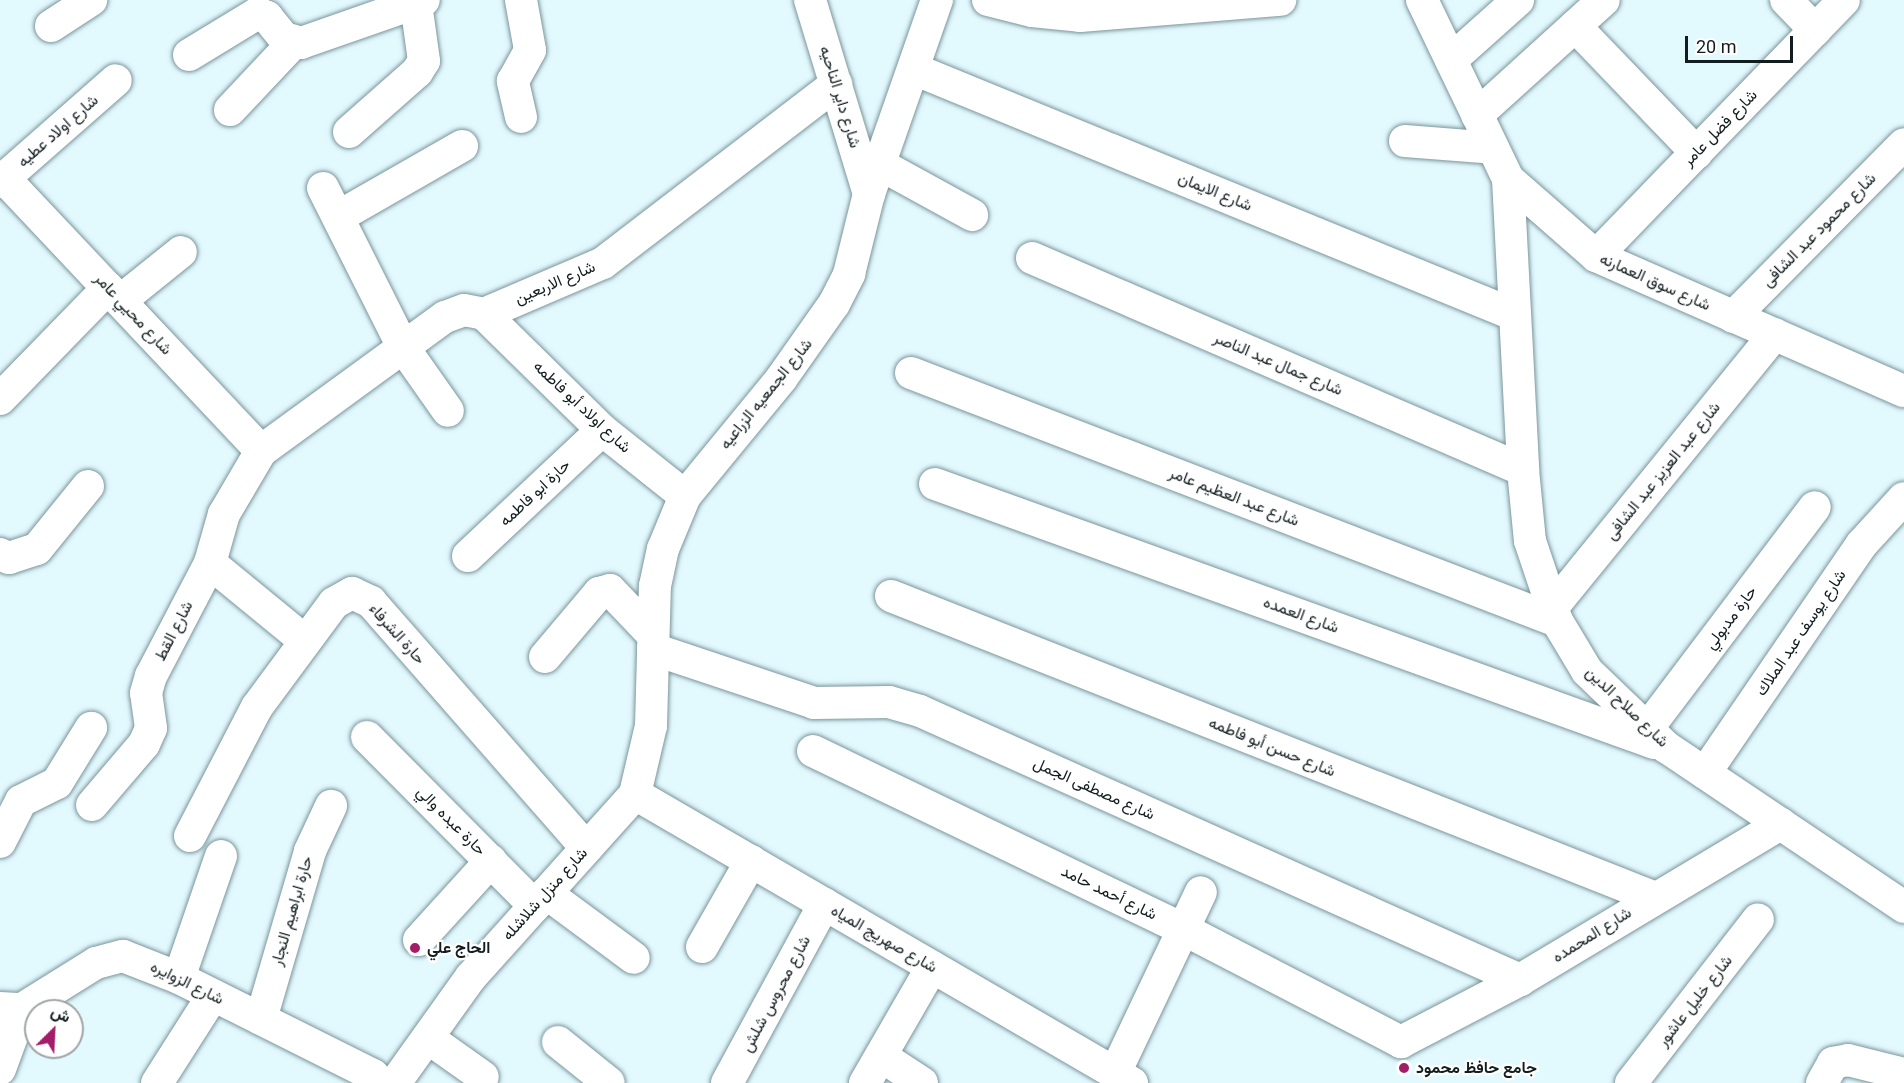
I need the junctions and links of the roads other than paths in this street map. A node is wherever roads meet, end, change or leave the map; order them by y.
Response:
1 (91, 0) edge
2 (521, 0) edge
3 (810, 0) edge
4 (937, 0) edge
5 (988, 0) edge
6 (1280, 0) edge
7 (1422, 0) edge
8 (1518, 0) edge
9 (1604, 0) edge
10 (1786, 0) edge
11 (1844, 0) edge
12 (420, 1) edge
13 (1175, 5) edge
14 (364, 10) edge
15 (51, 26) dead end
16 (1575, 26) junction
17 (1815, 30) junction
18 (294, 42) junction
19 (189, 56) dead end
20 (1451, 60) junction
21 (916, 70) junction
22 (116, 80) dead end
23 (836, 84) junction
24 (230, 110) dead end
25 (1477, 115) junction
26 (521, 117) dead end
27 (349, 132) dead end
28 (1405, 141) dead end
29 (1904, 144) edge
30 (462, 146) dead end
31 (1493, 148) junction
32 (1696, 153) junction
33 (881, 165) junction
34 (1508, 179) junction
35 (2, 180) edge
36 (323, 188) dead end
37 (869, 194) junction
38 (972, 215) dead end
39 (338, 217) junction
40 (181, 252) dead end
41 (1596, 256) junction
42 (1032, 258) dead end
43 (114, 294) junction
44 (484, 314) junction
45 (1515, 315) junction
46 (1733, 317) junction
47 (1774, 334) junction
48 (403, 347) junction
49 (911, 373) dead end
50 (1904, 391) edge
51 (0, 399) edge
52 (448, 411) dead end
53 (602, 430) junction
54 (261, 451) junction
55 (1523, 470) junction
56 (936, 484) dead end
57 (87, 486) dead end
58 (685, 496) junction
59 (1904, 498) edge
60 (1815, 507) dead end
61 (0, 554) edge
62 (468, 556) dead end
63 (210, 563) junction
64 (891, 596) dead end
65 (1555, 615) junction
66 (305, 641) junction
67 (653, 642) junction
68 (545, 657) dead end
69 (91, 728) dead end
70 (367, 737) dead end
71 (1656, 738) junction
72 (813, 751) dead end
73 (1705, 773) junction
74 (635, 794) junction
75 (92, 805) dead end
76 (331, 806) dead end
77 (1781, 824) junction
78 (190, 836) dead end
79 (0, 842) edge
80 (586, 848) junction
81 (221, 856) dead end
82 (490, 861) junction
83 (751, 861) junction
84 (1201, 892) dead end
85 (1653, 897) junction
86 (541, 899) junction
87 (824, 904) junction
88 (1904, 908) edge
89 (1758, 919) dead end
90 (1183, 929) junction
91 (419, 940) dead end
92 (702, 947) dead end
93 (634, 958) dead end
94 (932, 967) junction
95 (179, 978) junction
96 (1520, 980) junction
97 (213, 995) junction
98 (11, 1009) edge
99 (261, 1018) junction
100 (428, 1038) junction
101 (558, 1042) dead end
102 (1401, 1042) joint
103 (881, 1056) junction
104 (0, 1069) edge
105 (1904, 1074) edge
106 (1111, 1076) edge
107 (483, 1077) dead end
108 (379, 1081) edge
109 (157, 1083) edge
110 (609, 1083) edge
111 (727, 1083) edge
112 (865, 1083) edge
113 (922, 1083) edge
114 (1631, 1083) edge
115 (1822, 1083) edge

1 - 15 street
2 - 26 street
3 - 23 street, شارع داير الناحيه
4 - 21 street, شارع الجمعيه الزراعيه
5 - 13 street
6 - 13 street
7 - 20 street, شارع سوق العمارنه
8 - 20 street
9 - 16 street
10 - 17 street
11 - 17 street, شارع فضل عامر
12 - 14 street
12 - 27 street
14 - 18 street
16 - 25 street
16 - 32 street
17 - 32 street, شارع فضل عامر
18 - 19 street
18 - 24 street
20 - 25 street, شارع سوق العمارنه
21 - 33 street, شارع الجمعيه الزراعيه
21 - 45 street, شارع الايمان
22 - 35 street, شارع اولاد عطيه
23 - 37 street, شارع داير الناحيه
23 - 44 street, شارع الاربعين
25 - 31 street, شارع سوق العمارنه
28 - 31 street
29 - 46 street, شارع محمود عبد الشافى
30 - 39 street
31 - 34 street, شارع سوق العمارنه
32 - 41 street, شارع فضل عامر
33 - 37 street, شارع الجمعيه الزراعيه
33 - 38 street
34 - 41 street, شارع سوق العمارنه
34 - 45 street, شارع صلاح الدين
35 - 43 street, شارع محيي عامر
36 - 39 street
37 - 58 street, شارع الجمعيه الزراعيه
39 - 48 street
40 - 43 street
41 - 46 street, شارع سوق العمارنه
42 - 55 street, شارع جمال عبد الناصر
43 - 51 street
43 - 54 street, شارع محيي عامر
44 - 48 street, شارع الاربعين
44 - 53 street, شارع اولاد أبو فاطمه
45 - 55 street, شارع صلاح الدين
46 - 47 street, شارع سوق العمارنه
47 - 50 street, شارع سوق العمارنه
47 - 65 street, شارع عبد العزيز عبد الشافى
48 - 52 street
48 - 54 street, شارع الاربعين
49 - 65 street, شارع عبد العظيم عامر
53 - 58 street, شارع اولاد أبو فاطمه
53 - 62 street, حارة ابو فاطمه
54 - 63 street, شارع القط
55 - 65 street, شارع صلاح الدين
56 - 71 street, شارع العمده
57 - 61 street
58 - 67 street, شارع الجمعيه الزراعيه
59 - 73 street, شارع يوسف عبد الملاك
60 - 71 street, حارة مدبولي
63 - 66 street
63 - 75 street, شارع القط
64 - 85 street, شارع حسن أبو فاطمه
65 - 71 street, شارع صلاح الدين
66 - 78 street, حارة الشرفاء
66 - 80 street, حارة الشرفاء
67 - 68 street, شارع مصطفى الجمل
67 - 74 street, شارع الجمعيه الزراعيه
67 - 96 street, شارع مصطفى الجمل
69 - 79 street
70 - 82 street, حارة عبده والي
71 - 73 street, شارع صلاح الدين
72 - 90 street, شارع أحمد حامد
73 - 77 street, شارع صلاح الدين
74 - 80 street, شارع منزل شلاشله
74 - 83 street, شارع صهريج المياه
76 - 99 street, حارة ابراهيم النجار
77 - 85 street, شارع المحمده
77 - 88 street, شارع صلاح الدين
80 - 86 street, شارع منزل شلاشله
81 - 95 street
82 - 86 street, حارة عبده والي
82 - 91 street
83 - 87 street, شارع صهريج المياه
83 - 92 street
84 - 90 street
85 - 96 street, شارع المحمده
86 - 93 street, حارة عبده والي
86 - 100 street, شارع منزل شلاشله
87 - 94 street, شارع صهريج المياه
87 - 111 street, شارع محروس شلش
89 - 114 street, شارع خليل عاشور
90 - 102 street, شارع أحمد حامد
90 - 106 street
94 - 103 street
94 - 106 street, شارع صهريج المياه
95 - 97 street, شارع الزوايره
95 - 98 street, شارع الزوايره
96 - 102 street, شارع المحمده
97 - 99 street, شارع الزوايره
97 - 109 street
98 - 104 street
99 - 108 street, شارع الزوايره
100 - 107 street
100 - 108 street, شارع منزل شلاشله
101 - 110 street
103 - 112 street
103 - 113 street
105 - 115 street

